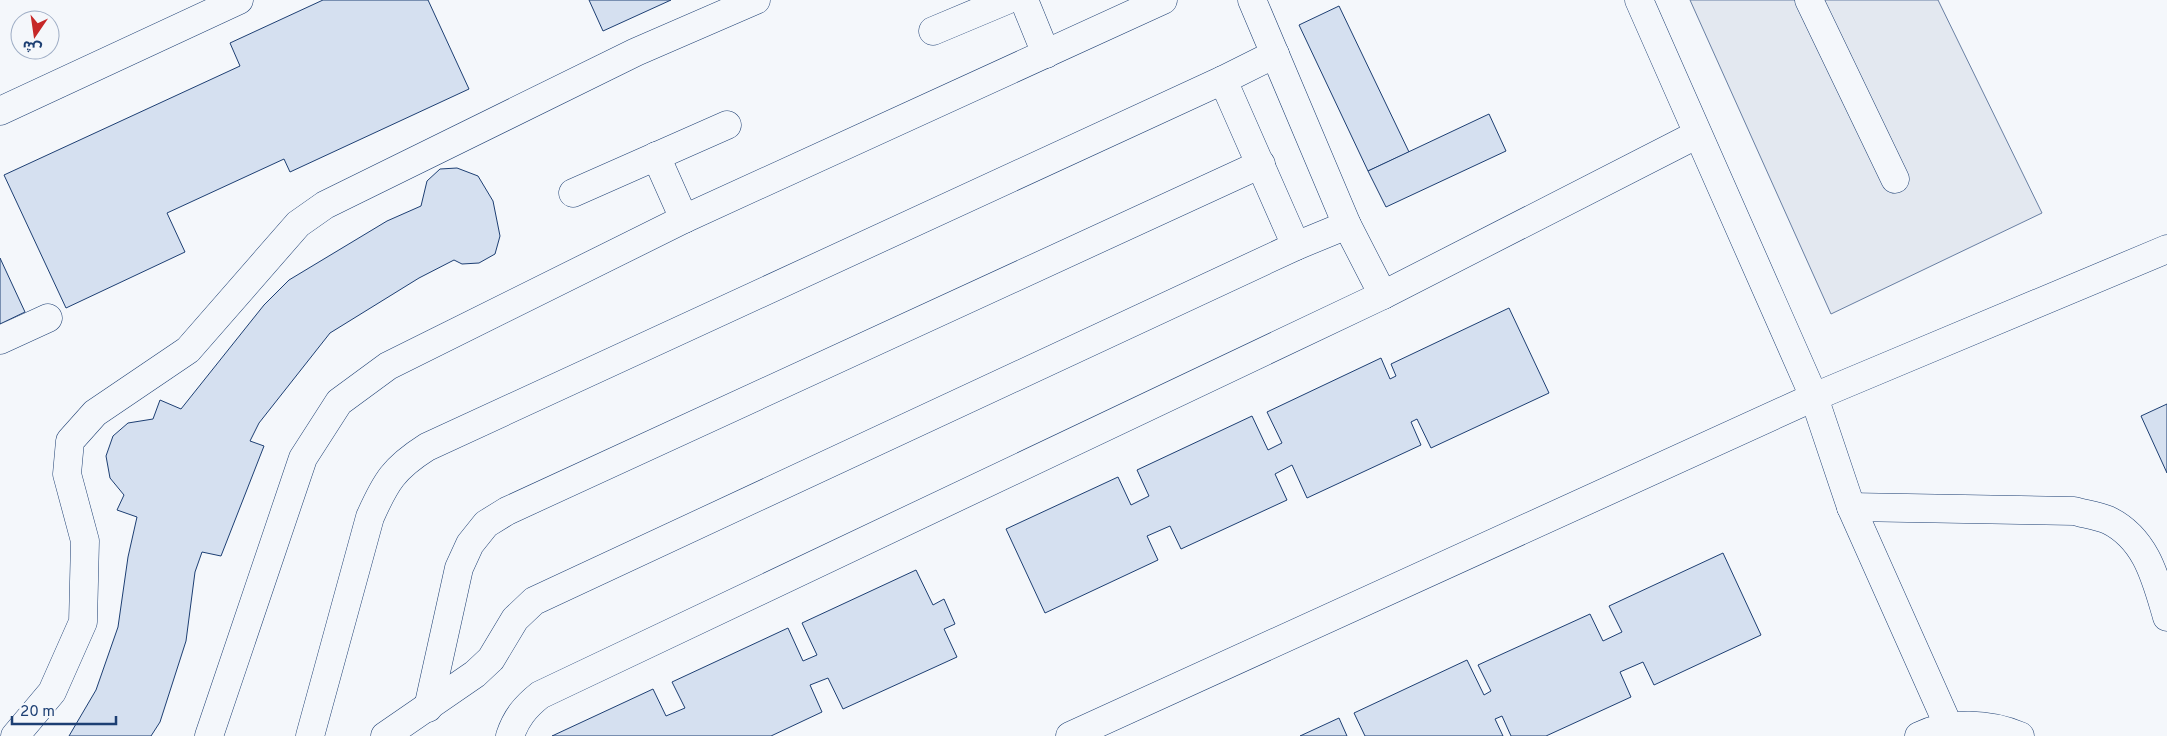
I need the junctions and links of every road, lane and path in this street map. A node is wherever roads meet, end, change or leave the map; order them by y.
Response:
1 (239, 0) edge
2 (756, 0) edge
3 (1007, 0) edge
4 (1024, 0) edge
5 (1163, 0) edge
6 (1252, 0) edge
7 (1639, 0) edge
8 (1809, 0) edge
9 (933, 31) dead end
10 (1046, 54) junction
11 (1275, 54) junction
12 (1223, 80) junction
13 (0, 111) edge
14 (727, 125) dead end
15 (1696, 135) junction
16 (656, 156) junction
17 (1261, 164) junction
18 (1895, 179) dead end
19 (573, 193) dead end
20 (684, 219) junction
21 (1347, 225) junction
22 (1296, 246) junction
23 (2167, 249) edge
24 (1383, 294) junction
25 (48, 318) dead end
26 (0, 340) edge
27 (1814, 397) junction
28 (1851, 507) junction
29 (2157, 554) edge
30 (2167, 617) edge
31 (428, 708) junction
32 (1949, 726) junction
33 (15, 736) edge
34 (209, 736) edge
35 (310, 736) edge
36 (385, 736) edge
37 (510, 736) edge
38 (1070, 736) edge
39 (1919, 736) edge
40 (2020, 736) edge

1 - 13 street
2 - 33 street
3 - 9 street
4 - 10 street
5 - 10 street
6 - 11 street
7 - 15 street
8 - 18 street
10 - 20 street
11 - 12 street
11 - 21 street
12 - 17 street
12 - 35 street
14 - 16 street
15 - 24 street
15 - 27 street
16 - 19 street
16 - 20 street
17 - 22 street
17 - 31 street
20 - 34 street
21 - 22 street
21 - 24 street
22 - 31 street
23 - 27 street
24 - 37 street
25 - 26 street
27 - 28 street
27 - 38 street
28 - 29 street
28 - 32 street
29 - 30 street
31 - 36 street
32 - 39 street
32 - 40 street

